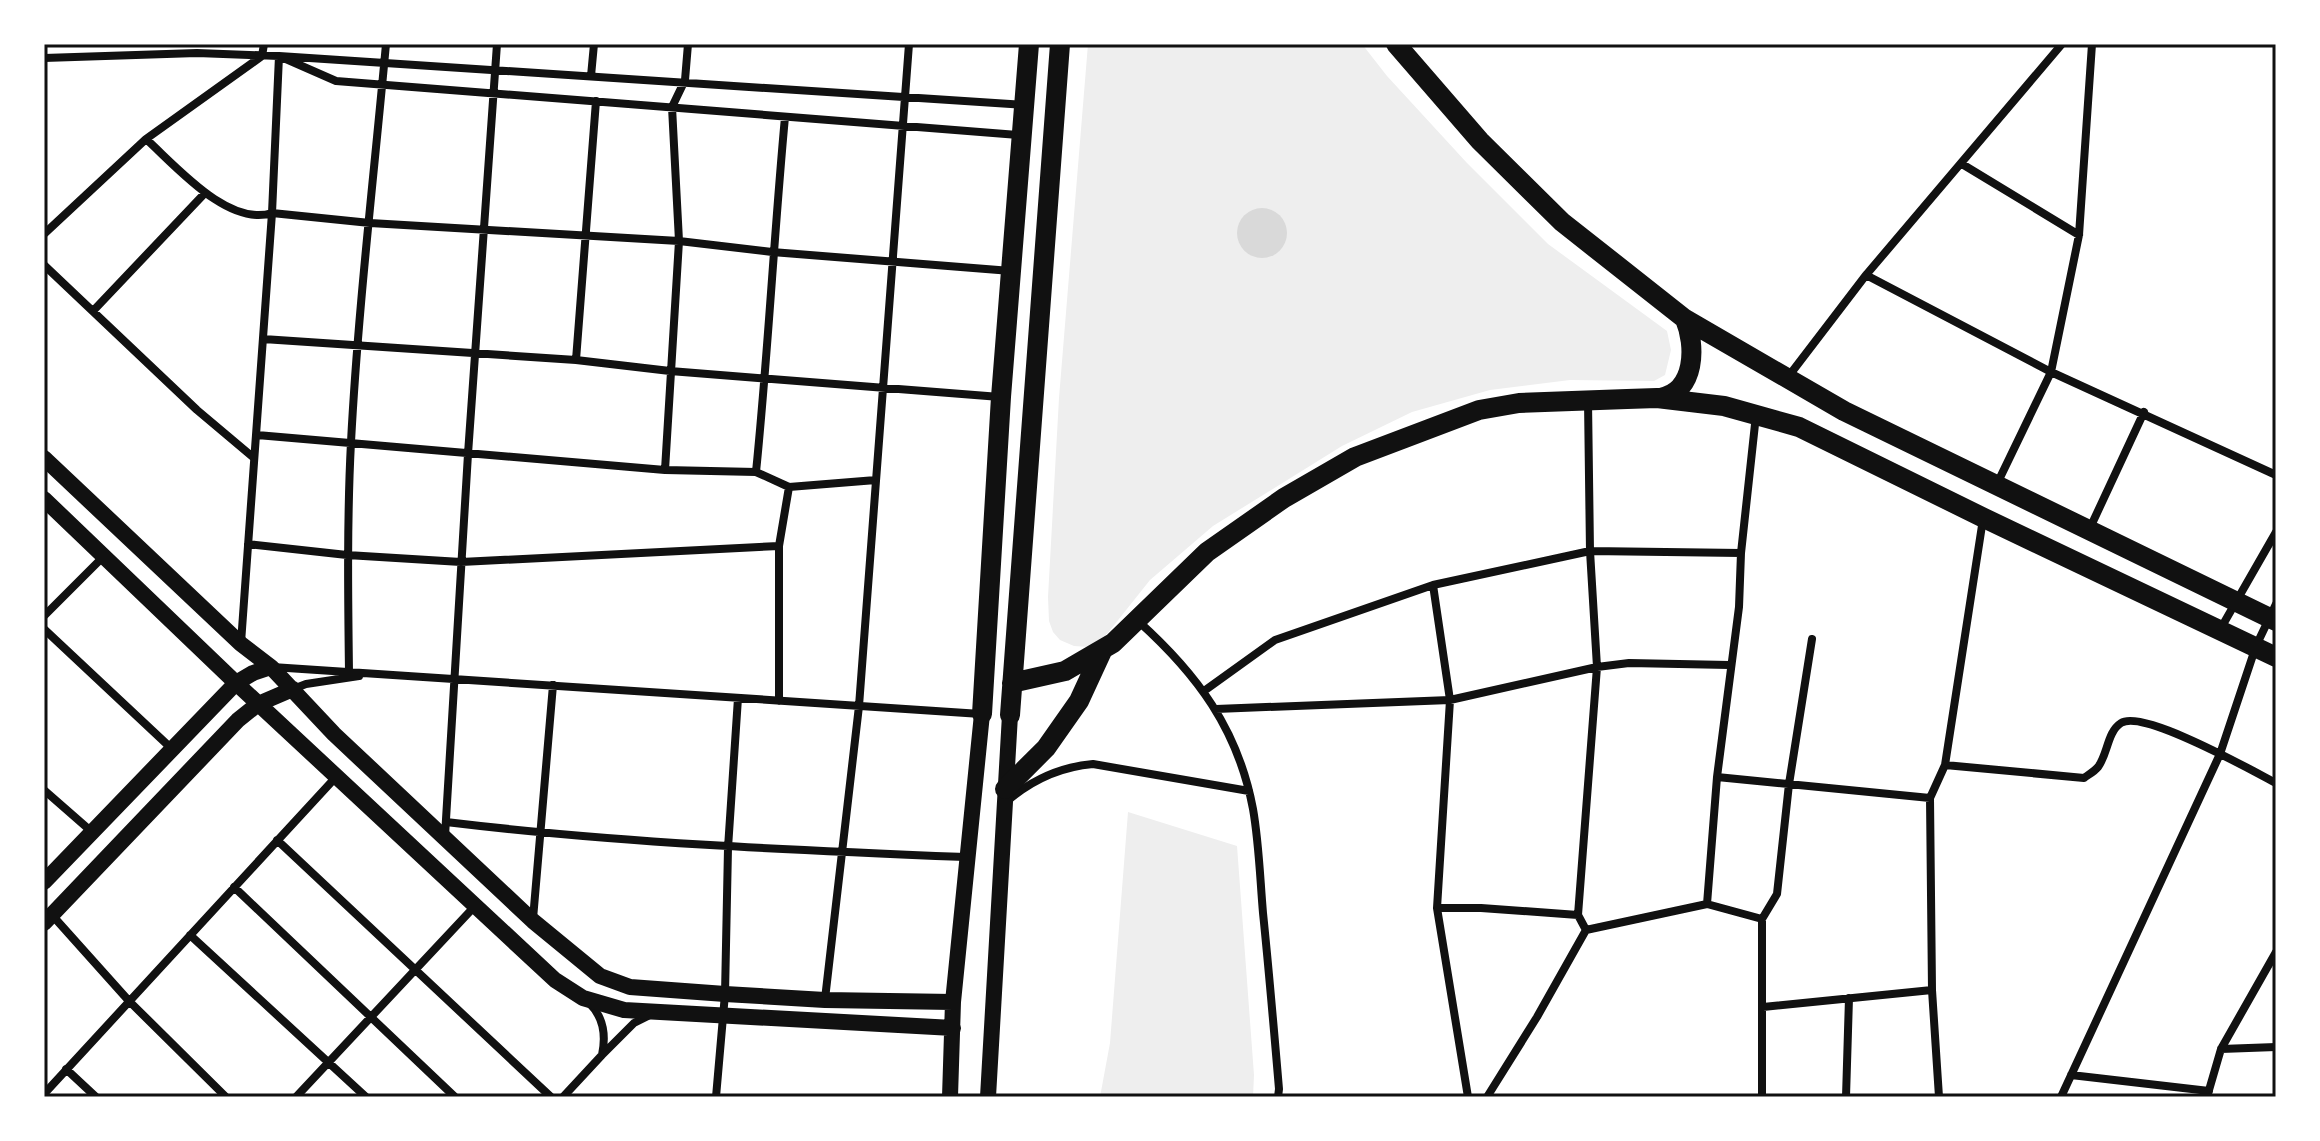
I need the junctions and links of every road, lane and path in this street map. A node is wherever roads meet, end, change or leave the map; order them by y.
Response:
1 (264, 44) edge
2 (386, 44) edge
3 (497, 44) edge
4 (594, 44) edge
5 (688, 44) edge
6 (909, 44) edge
7 (1029, 44) edge
8 (1060, 44) edge
9 (1396, 44) edge
10 (2062, 44) edge
11 (2092, 44) edge
12 (262, 56) junction
13 (279, 56) junction
14 (44, 58) edge
15 (382, 63) junction
16 (495, 69) junction
17 (591, 76) junction
18 (683, 82) junction
19 (381, 86) junction
20 (493, 93) junction
21 (905, 96) junction
22 (596, 101) junction
23 (1025, 105) junction
24 (672, 107) junction
25 (785, 117) junction
26 (903, 126) junction
27 (1023, 135) junction
28 (146, 139) junction
29 (1962, 164) junction
30 (205, 193) junction
31 (272, 213) junction
32 (370, 223) junction
33 (483, 230) junction
34 (44, 234) edge
35 (588, 235) junction
36 (2079, 235) junction
37 (679, 241) junction
38 (772, 252) junction
39 (892, 262) junction
40 (44, 265) edge
41 (1012, 271) junction
42 (1866, 275) junction
43 (93, 311) junction
44 (1685, 319) junction
45 (263, 339) junction
46 (357, 346) junction
47 (474, 355) junction
48 (576, 360) junction
49 (670, 371) junction
50 (2051, 372) junction
51 (766, 377) junction
52 (1788, 378) junction
53 (883, 387) junction
54 (1001, 397) junction
55 (1657, 398) junction
56 (1588, 400) junction
57 (2144, 412) junction
58 (1757, 414) junction
59 (257, 435) junction
60 (351, 443) junction
61 (468, 454) junction
62 (44, 458) edge
63 (254, 458) junction
64 (665, 470) junction
65 (756, 472) junction
66 (2276, 475) edge
67 (876, 480) junction
68 (789, 487) junction
69 (1996, 487) junction
70 (44, 499) edge
71 (1984, 518) junction
72 (2089, 531) junction
73 (2276, 532) edge
74 (248, 544) junction
75 (779, 546) junction
76 (1590, 551) junction
77 (1741, 553) junction
78 (347, 555) junction
79 (104, 556) junction
80 (462, 560) junction
81 (1433, 585) junction
82 (2238, 601) junction
83 (2273, 614) edge
84 (44, 616) edge
85 (1137, 620) junction
86 (44, 629) edge
87 (2220, 629) junction
88 (1812, 639) dead end
89 (241, 644) junction
90 (2256, 646) junction
91 (1103, 649) junction
92 (2276, 657) edge
93 (1729, 665) junction
94 (271, 667) junction
95 (1597, 667) junction
96 (349, 672) junction
97 (376, 674) junction
98 (455, 679) junction
99 (236, 683) junction
100 (1012, 683) junction
101 (553, 685) junction
102 (293, 689) junction
103 (1204, 691) junction
104 (738, 698) junction
105 (1450, 700) junction
106 (779, 701) junction
107 (258, 704) junction
108 (859, 706) junction
109 (1216, 709) junction
110 (982, 714) junction
111 (1010, 715) joint
112 (172, 749) junction
113 (2220, 754) junction
114 (1945, 765) junction
115 (336, 777) junction
116 (1717, 777) junction
117 (2276, 783) edge
118 (1789, 784) junction
119 (44, 790) edge
120 (1249, 791) junction
121 (1005, 796) junction
122 (1930, 798) junction
123 (446, 830) junction
124 (92, 832) junction
125 (541, 834) junction
126 (277, 840) junction
127 (728, 848) junction
128 (842, 852) junction
129 (966, 857) junction
130 (44, 882) edge
131 (234, 887) junction
132 (1707, 904) junction
133 (475, 906) junction
134 (1437, 908) junction
135 (1578, 915) junction
136 (48, 919) edge
137 (1762, 919) junction
138 (533, 921) junction
139 (1586, 930) junction
140 (190, 935) junction
141 (2276, 952) edge
142 (416, 970) junction
143 (1932, 990) junction
144 (725, 994) junction
145 (583, 998) junction
146 (1849, 998) junction
147 (825, 1000) junction
148 (129, 1001) junction
149 (953, 1002) junction
150 (1763, 1007) junction
151 (658, 1013) junction
152 (370, 1016) junction
153 (723, 1018) junction
154 (953, 1028) junction
155 (2276, 1047) edge
156 (2221, 1049) junction
157 (602, 1055) junction
158 (330, 1062) junction
159 (66, 1069) junction
160 (2071, 1075) junction
161 (44, 1094) edge
162 (2208, 1094) edge
163 (96, 1097) edge
164 (226, 1097) edge
165 (296, 1097) edge
166 (366, 1097) edge
167 (455, 1097) edge
168 (551, 1097) edge
169 (563, 1097) edge
170 (716, 1097) edge
171 (950, 1097) edge
172 (988, 1097) edge
173 (1278, 1097) edge
174 (1468, 1097) edge
175 (1487, 1097) edge
176 (1762, 1097) edge
177 (1846, 1097) edge
178 (1939, 1097) edge
179 (2061, 1097) edge

1 - 12 street
2 - 15 street
3 - 16 street
4 - 17 street
5 - 18 street
6 - 21 street
7 - 23 highway
8 - 100 highway
9 - 44 highway
10 - 29 street
11 - 36 street
12 - 13 street
12 - 14 street
12 - 28 street
13 - 15 street
13 - 19 street
13 - 31 street
15 - 16 street
15 - 19 street
16 - 17 street
16 - 20 street
17 - 18 street
18 - 21 street
18 - 24 street
19 - 20 street
19 - 32 street
20 - 22 street
20 - 33 street
21 - 23 street
21 - 26 street
22 - 24 street
22 - 35 street
23 - 27 highway
24 - 25 street
24 - 37 street
25 - 26 street
25 - 38 street
26 - 27 street
26 - 39 street
27 - 41 highway
28 - 30 street
28 - 34 street
29 - 36 street
29 - 42 street
30 - 31 street
30 - 43 street
31 - 32 street
31 - 45 street
32 - 33 street
32 - 46 street
33 - 35 street
33 - 47 street
35 - 37 street
35 - 48 street
36 - 50 street
37 - 38 street
37 - 49 street
38 - 39 street
38 - 51 street
39 - 41 street
39 - 53 street
40 - 43 street
41 - 54 highway
42 - 50 street
42 - 52 street
43 - 63 street
44 - 52 highway
44 - 55 highway
45 - 46 street
45 - 59 street
46 - 47 street
46 - 60 street
47 - 48 street
47 - 61 street
48 - 49 street
49 - 51 street
49 - 64 street
50 - 57 street
50 - 69 street
51 - 53 street
51 - 65 street
52 - 69 highway
53 - 54 street
53 - 67 street
54 - 110 highway
55 - 56 highway
55 - 58 highway
56 - 76 street
56 - 85 highway
57 - 66 street
57 - 72 street
58 - 71 highway
58 - 77 street
59 - 60 street
59 - 63 street
60 - 61 street
60 - 78 street
61 - 64 street
61 - 80 street
62 - 89 main road
63 - 74 street
64 - 65 street
65 - 68 street
67 - 68 street
67 - 108 street
68 - 75 street
69 - 72 highway
70 - 79 main road
71 - 87 highway
71 - 114 street
72 - 82 highway
73 - 82 street
74 - 78 street
74 - 89 street
75 - 80 street
75 - 106 street
76 - 77 street
76 - 81 street
76 - 95 street
77 - 93 street
78 - 80 street
78 - 96 street
79 - 84 street
79 - 99 main road
80 - 98 street
81 - 103 street
81 - 105 street
82 - 83 highway
82 - 87 street
83 - 90 street
85 - 91 highway
85 - 103 street
86 - 112 street
87 - 90 highway
88 - 118 street
89 - 94 main road
90 - 92 highway
90 - 113 street
91 - 100 highway
91 - 121 highway
93 - 95 street
93 - 116 street
94 - 96 street
94 - 99 main road
94 - 102 main road
95 - 105 street
95 - 135 street
96 - 97 street
97 - 98 street
97 - 102 street
98 - 101 street
98 - 123 street
99 - 107 main road
99 - 112 main road
100 - 111 highway
101 - 104 street
101 - 125 street
102 - 107 main road
102 - 123 main road
103 - 109 street
104 - 106 street
104 - 127 street
105 - 109 street
105 - 134 street
106 - 108 street
107 - 115 main road
107 - 136 main road
108 - 110 street
108 - 128 street
109 - 120 street
110 - 129 main road
111 - 121 main road
112 - 124 main road
113 - 114 street
113 - 117 street
113 - 160 street
114 - 122 street
115 - 126 street
115 - 133 main road
116 - 118 street
116 - 132 street
118 - 122 street
118 - 137 street
119 - 124 street
120 - 121 street
120 - 173 street
121 - 172 main road
122 - 143 street
123 - 125 street
123 - 138 main road
124 - 130 main road
125 - 127 street
125 - 138 street
126 - 131 street
126 - 142 street
127 - 128 street
127 - 144 street
128 - 129 street
128 - 147 street
129 - 149 main road
131 - 140 street
131 - 152 street
132 - 137 street
132 - 139 street
133 - 142 street
133 - 145 main road
134 - 135 street
134 - 174 street
135 - 139 street
136 - 148 street
137 - 150 street
138 - 144 main road
139 - 175 street
140 - 148 street
140 - 158 street
141 - 156 street
142 - 152 street
142 - 168 street
143 - 146 street
143 - 178 street
144 - 147 main road
144 - 153 street
145 - 151 main road
145 - 157 street
146 - 150 street
146 - 177 street
147 - 149 main road
148 - 159 street
148 - 164 street
149 - 154 main road
150 - 176 street
151 - 153 main road
151 - 157 street
152 - 158 street
152 - 167 street
153 - 154 main road
153 - 170 street
154 - 171 main road
155 - 156 street
156 - 162 street
157 - 169 street
158 - 165 street
158 - 166 street
159 - 161 street
159 - 163 street
160 - 162 street
160 - 179 street

